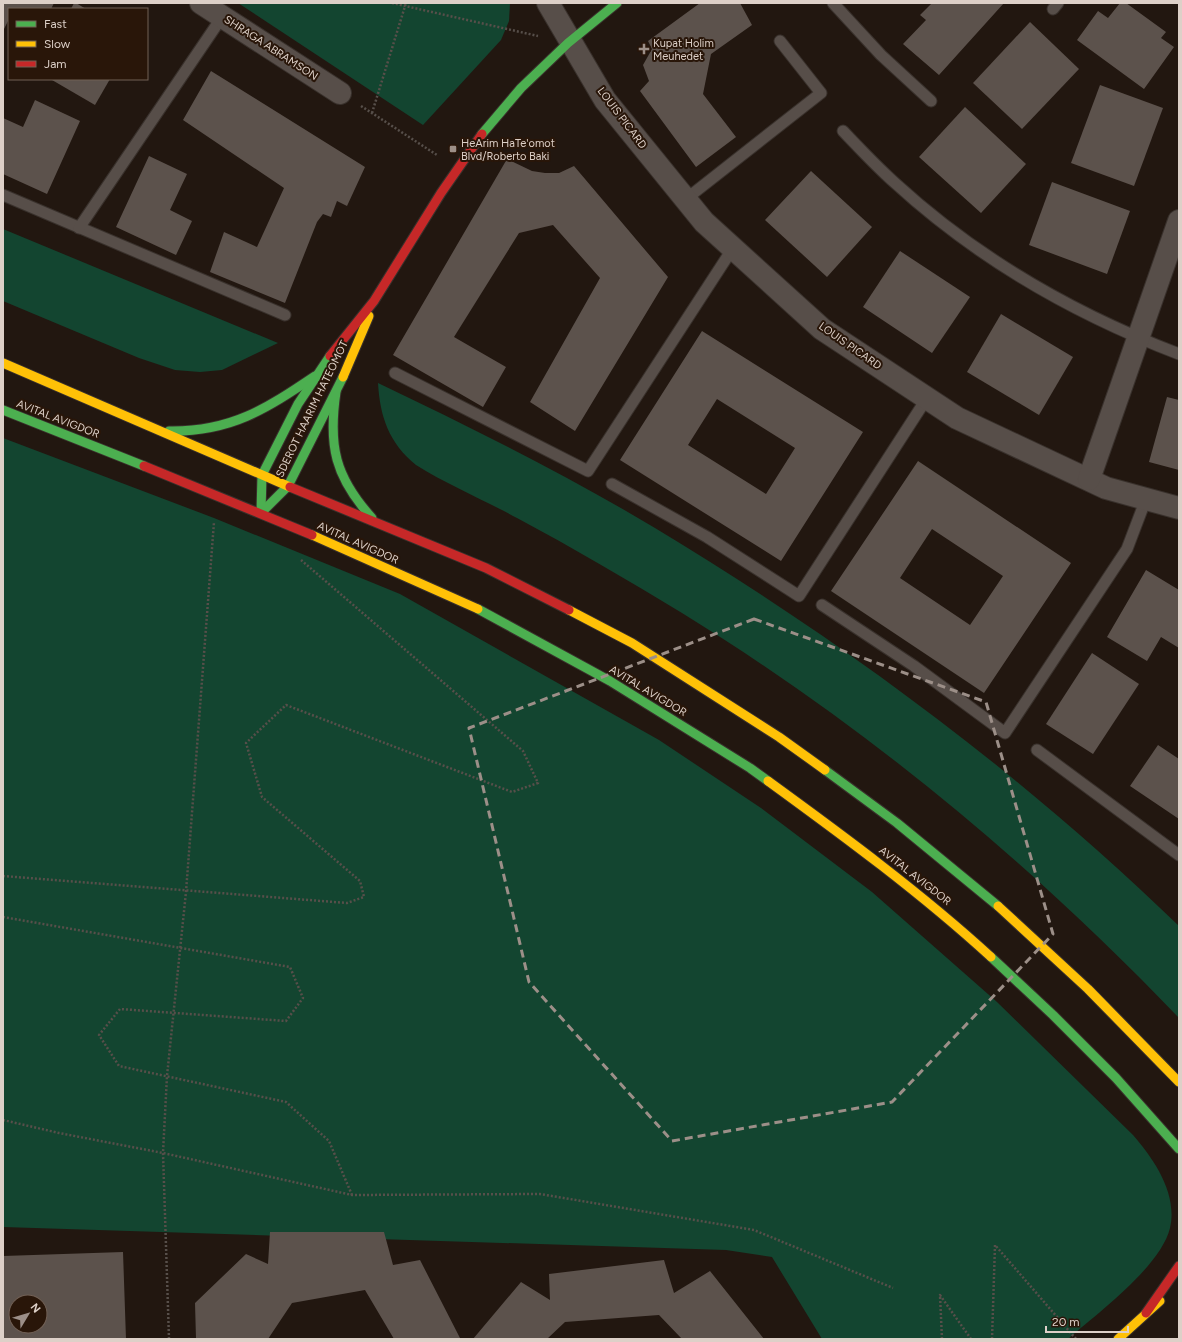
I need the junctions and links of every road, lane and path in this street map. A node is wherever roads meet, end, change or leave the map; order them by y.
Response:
1 (201, 3) edge
2 (392, 3) edge
3 (548, 3) edge
4 (617, 3) edge
5 (834, 3) edge
6 (405, 4) edge
7 (222, 16) junction
8 (780, 41) dead end
9 (569, 42) junction
10 (340, 93) joint
11 (931, 101) dead end
12 (372, 113) junction
13 (843, 131) dead end
14 (458, 168) junction
15 (3, 195) edge
16 (686, 199) junction
17 (1179, 221) edge
18 (79, 228) junction
19 (733, 248) junction
20 (374, 301) junction
21 (285, 315) dead end
22 (1138, 339) junction
23 (1179, 354) edge
24 (3, 363) edge
25 (395, 373) dead end
26 (315, 376) junction
27 (336, 392) junction
28 (927, 398) junction
29 (3, 410) edge
30 (155, 430) junction
31 (262, 475) junction
32 (1089, 480) junction
33 (612, 484) dead end
34 (288, 486) junction
35 (1146, 499) junction
36 (1179, 508) edge
37 (261, 513) junction
38 (214, 518) dead end
39 (376, 522) junction
40 (299, 558) dead end
41 (822, 605) dead end
42 (1037, 750) dead end
43 (1179, 855) edge
44 (3, 876) edge
45 (186, 892) junction
46 (3, 917) edge
47 (180, 948) junction
48 (174, 1012) junction
49 (167, 1076) junction
50 (1179, 1082) edge
51 (3, 1120) edge
52 (1179, 1149) edge
53 (163, 1153) junction
54 (352, 1195) junction
55 (1179, 1266) edge
56 (1179, 1283) edge
57 (893, 1288) dead end
58 (1146, 1313) junction
59 (169, 1339) edge
60 (942, 1339) edge
61 (971, 1339) edge
62 (992, 1339) edge
63 (1076, 1339) edge
64 (1118, 1339) edge

1 - 7 street, SHRAGA ABRAMSON
2 - 6 path
3 - 9 street, LOUIS PICARD
4 - 9 main road, SDEROT HAARIM HATEOMOT
5 - 11 lane
6 - 9 path
6 - 12 path
7 - 10 street, SHRAGA ABRAMSON
7 - 18 lane
8 - 16 lane
9 - 14 main road, SDEROT HAARIM HATEOMOT
9 - 16 street, LOUIS PICARD
10 - 12 path
12 - 14 path
13 - 22 lane
14 - 20 main road, SDEROT HAARIM HATEOMOT
15 - 18 lane
16 - 19 street, LOUIS PICARD
17 - 22 street
18 - 21 lane
19 - 25 lane
19 - 28 street, LOUIS PICARD
20 - 26 main road, SDEROT HAARIM HATEOMOT
20 - 27 main road, SDEROT HAARIM HATEOMOT
22 - 23 lane
22 - 32 street
24 - 30 main road
26 - 30 main road
26 - 31 main road, SDEROT HAARIM HATEOMOT
27 - 34 main road, SDEROT HAARIM HATEOMOT
27 - 39 main road
28 - 32 street, LOUIS PICARD
28 - 33 lane
29 - 37 main road, AVITAL AVIGDOR
30 - 31 main road
31 - 34 main road
31 - 37 main road, SDEROT HAARIM HATEOMOT
32 - 35 street, LOUIS PICARD
34 - 37 main road, SDEROT HAARIM HATEOMOT
34 - 39 main road
35 - 36 street, LOUIS PICARD
35 - 41 lane
37 - 52 main road, AVITAL AVIGDOR
38 - 45 path
39 - 50 main road
40 - 45 path
42 - 43 lane
44 - 45 path
45 - 47 path
46 - 47 path
47 - 48 path
47 - 48 path
48 - 49 path
48 - 49 path
49 - 53 path
49 - 54 path
51 - 53 path
53 - 54 path
53 - 59 path
54 - 57 path
55 - 58 main road
56 - 58 main road
58 - 64 main road
60 - 61 path
62 - 63 path

